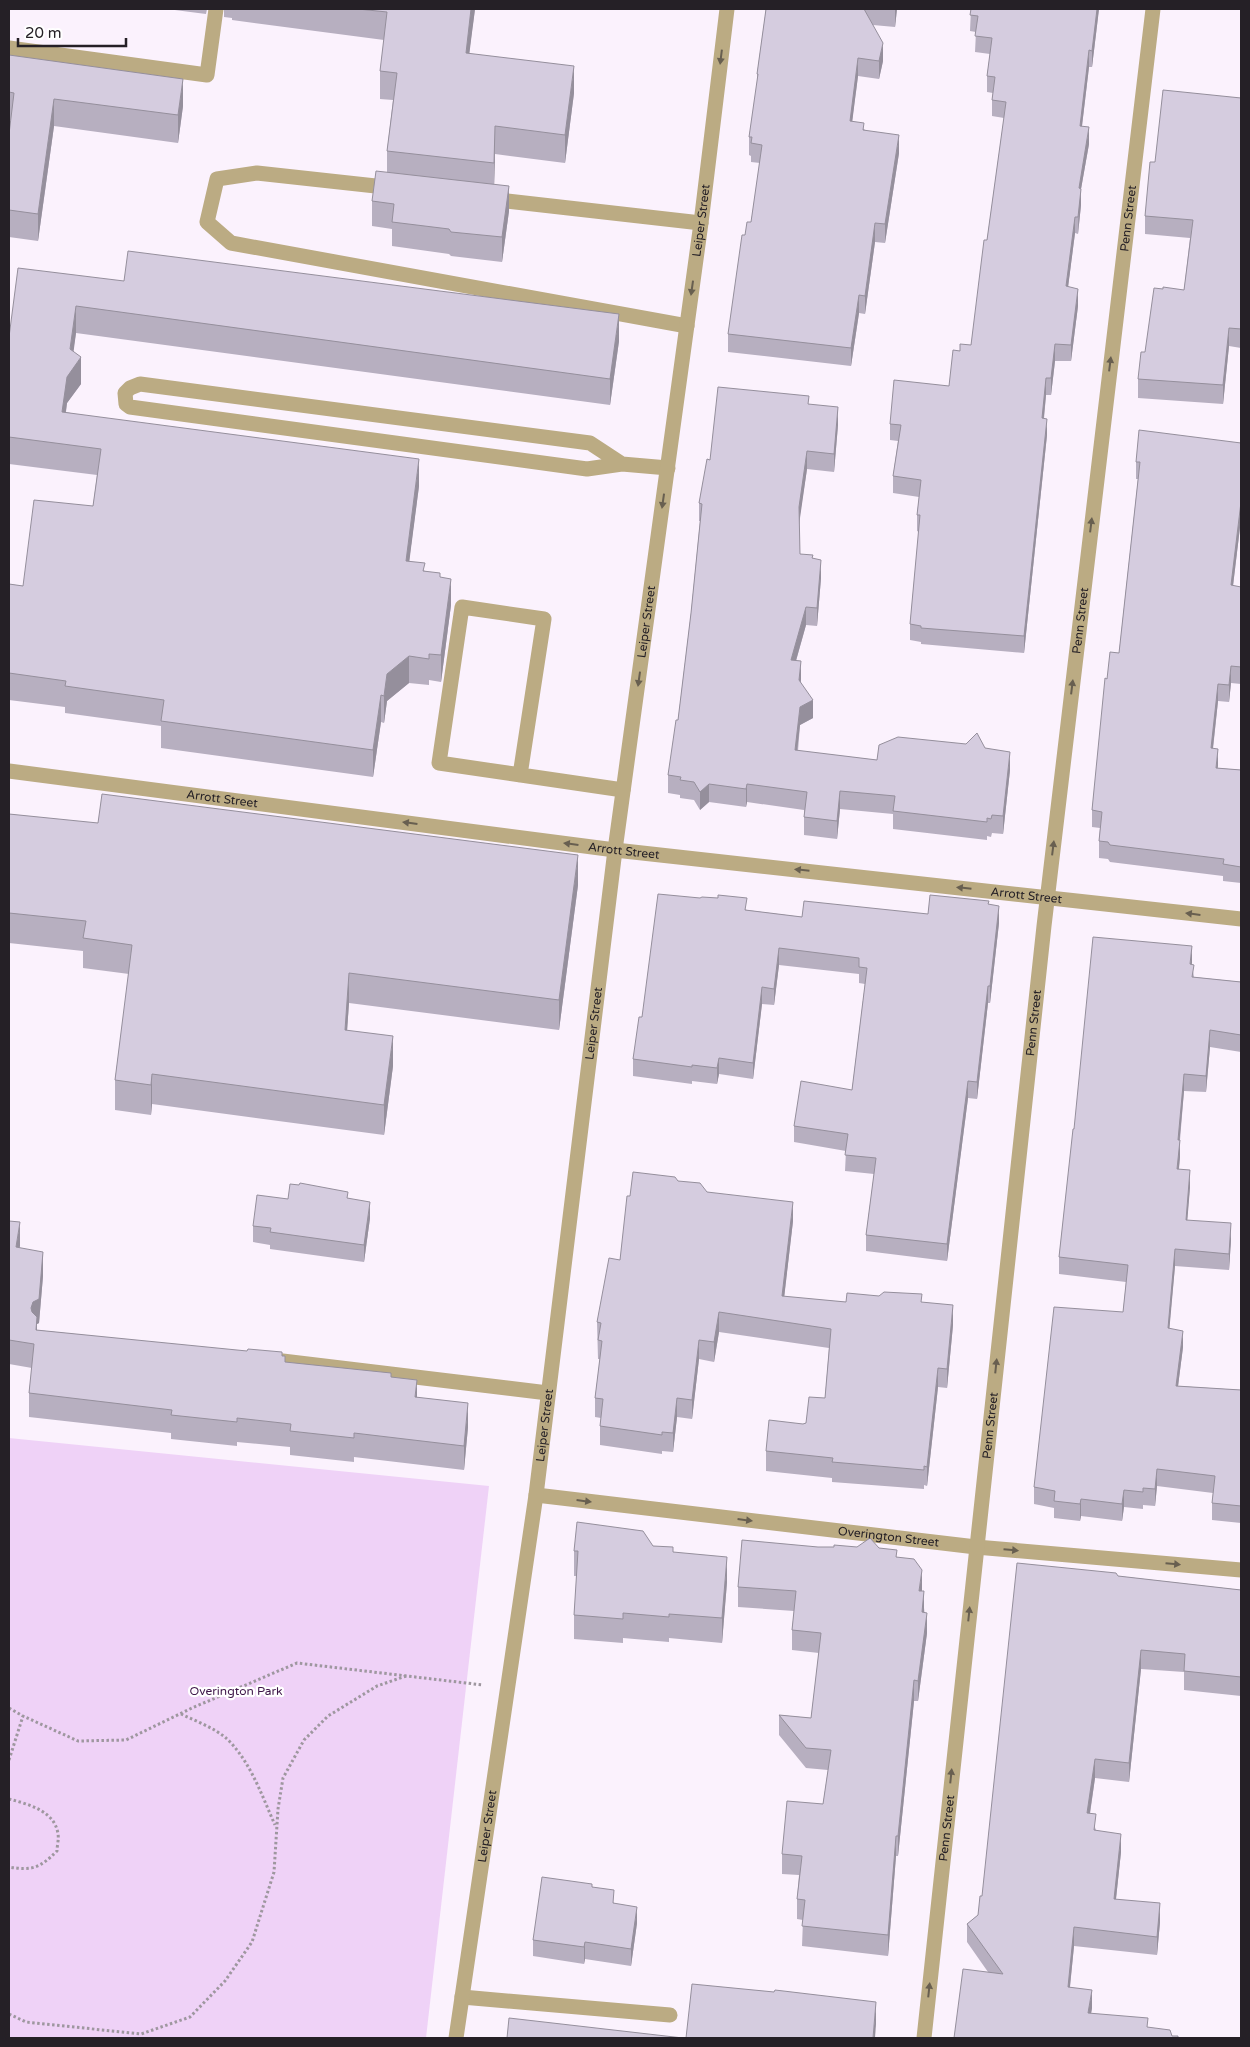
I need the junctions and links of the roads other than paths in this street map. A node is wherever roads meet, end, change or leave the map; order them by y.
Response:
1 (216, 9) edge
2 (727, 9) edge
3 (1153, 9) edge
4 (9, 48) edge
5 (405, 189) edge
6 (474, 197) edge
7 (701, 223) junction
8 (687, 326) junction
9 (622, 464) junction
10 (668, 468) junction
11 (9, 771) edge
12 (520, 775) junction
13 (623, 790) junction
14 (615, 850) junction
15 (1047, 897) junction
16 (1241, 919) edge
17 (255, 1358) edge
18 (548, 1393) junction
19 (536, 1495) junction
20 (976, 1547) junction
21 (1241, 1570) edge
22 (462, 1997) junction
23 (670, 2015) dead end
24 (456, 2038) edge
25 (924, 2038) edge

1 - 4 street
2 -> 7 street, Leiper Street
15 -> 3 street, Penn Street
5 - 8 street
6 - 7 street
7 -> 8 street, Leiper Street
8 - 10 street, Leiper Street
9 - 9 street
9 - 10 street
10 -> 13 street, Leiper Street
14 -> 11 street, Arrott Street
12 - 12 street
12 - 13 street
13 - 14 street, Leiper Street
15 -> 14 street, Arrott Street
14 - 18 street, Leiper Street
16 -> 15 street, Arrott Street
20 -> 15 street, Penn Street
17 - 18 street
18 - 19 street, Leiper Street
19 -> 20 street, Overington Street
19 - 22 street, Leiper Street
20 -> 21 street, Overington Street
25 -> 20 street, Penn Street
22 - 23 street
22 - 24 street, Leiper Street

